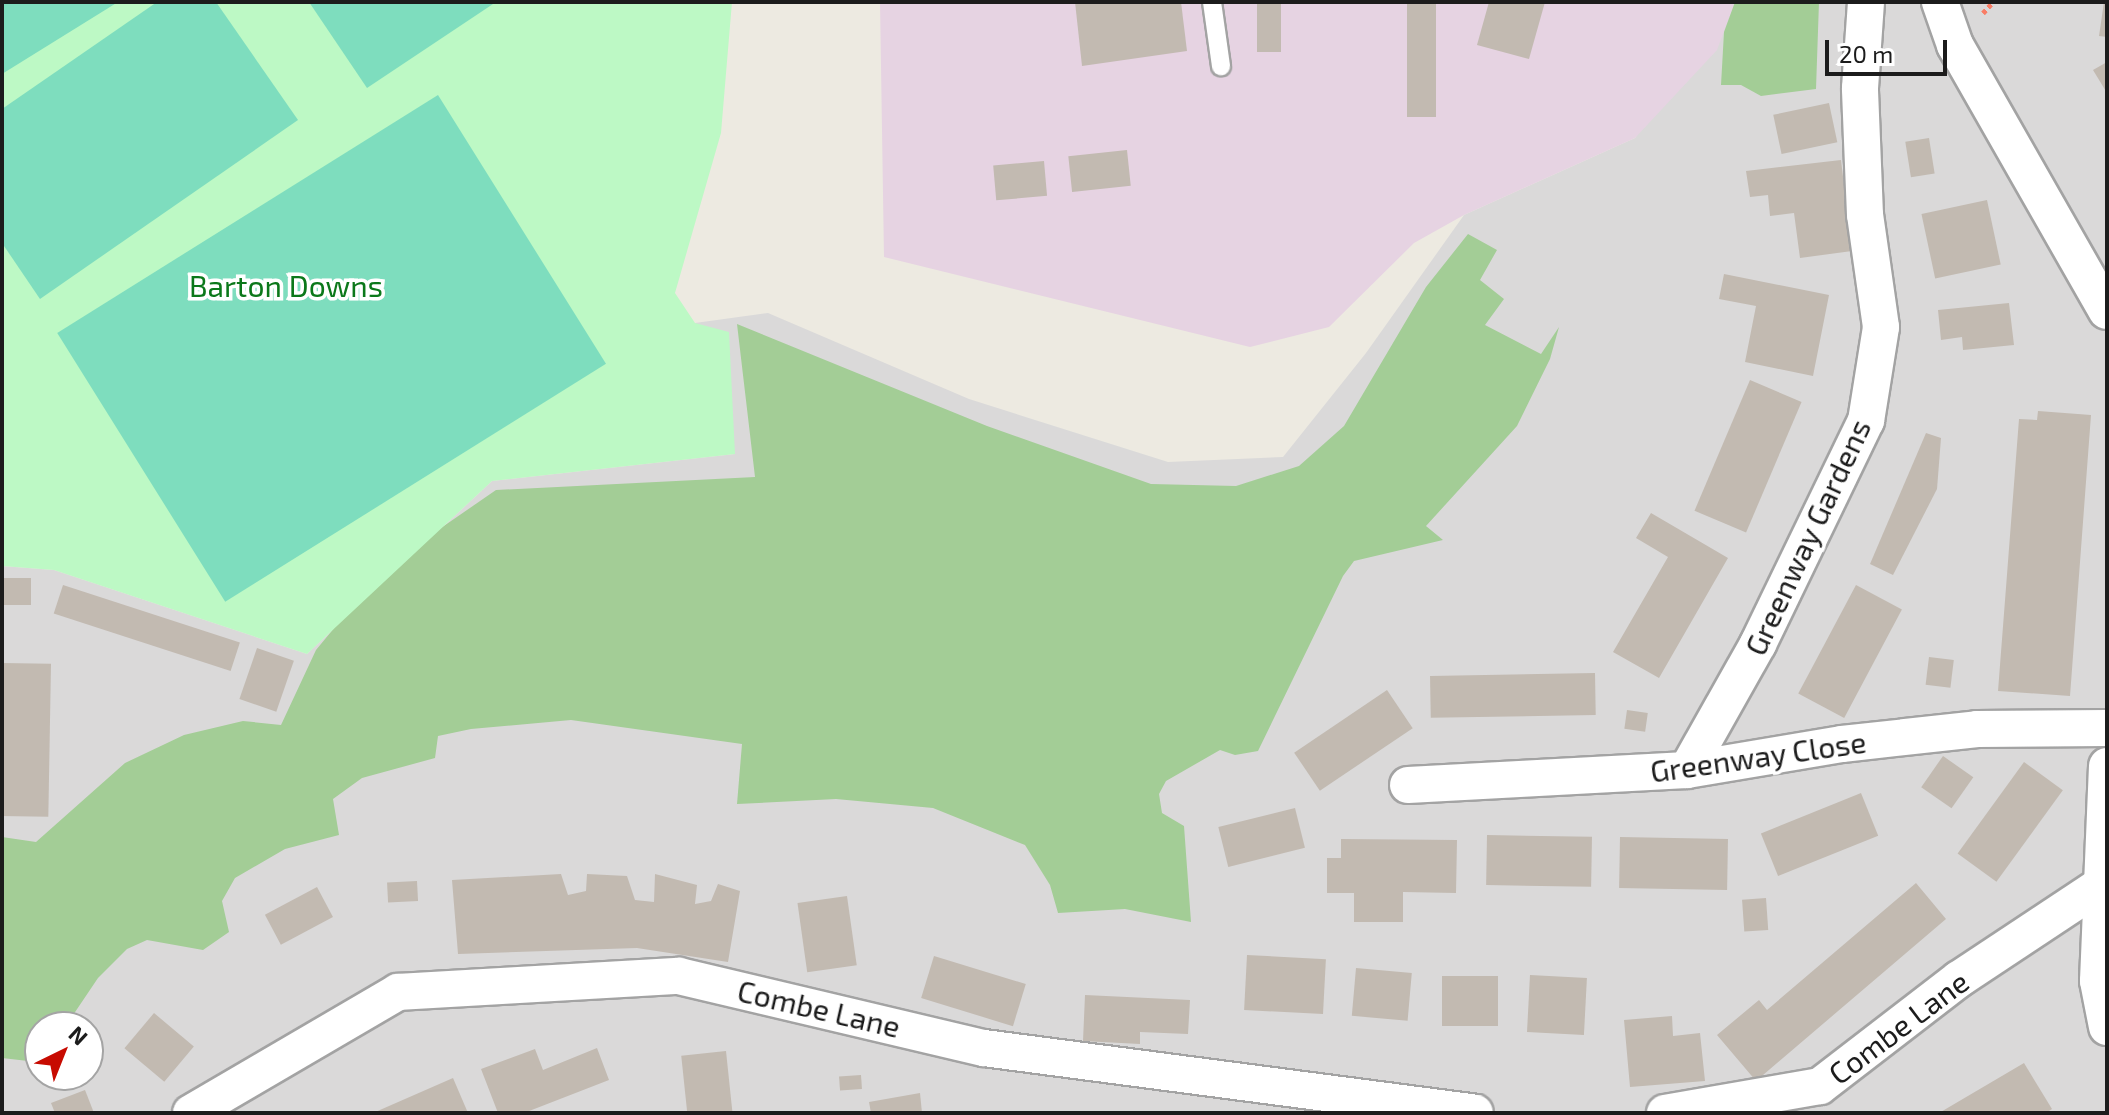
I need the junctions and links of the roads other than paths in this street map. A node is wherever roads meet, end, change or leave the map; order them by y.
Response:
1 (1212, 2) edge
2 (1866, 2) edge
3 (1940, 2) edge
4 (1221, 66) dead end
5 (2107, 311) edge
6 (2107, 728) edge
7 (2107, 766) edge
8 (1687, 770) junction
9 (1408, 785) dead end
10 (2103, 884) edge
11 (2107, 1027) edge
12 (191, 1113) edge
13 (1475, 1113) edge
14 (1665, 1113) edge

1 - 4 lane
2 - 8 street, Greenway Gardens
3 - 5 street
6 - 8 street, Greenway Close
7 - 10 street
8 - 9 street, Greenway Close
10 - 11 street
10 - 14 street, Combe Lane
12 - 13 street, Combe Lane

